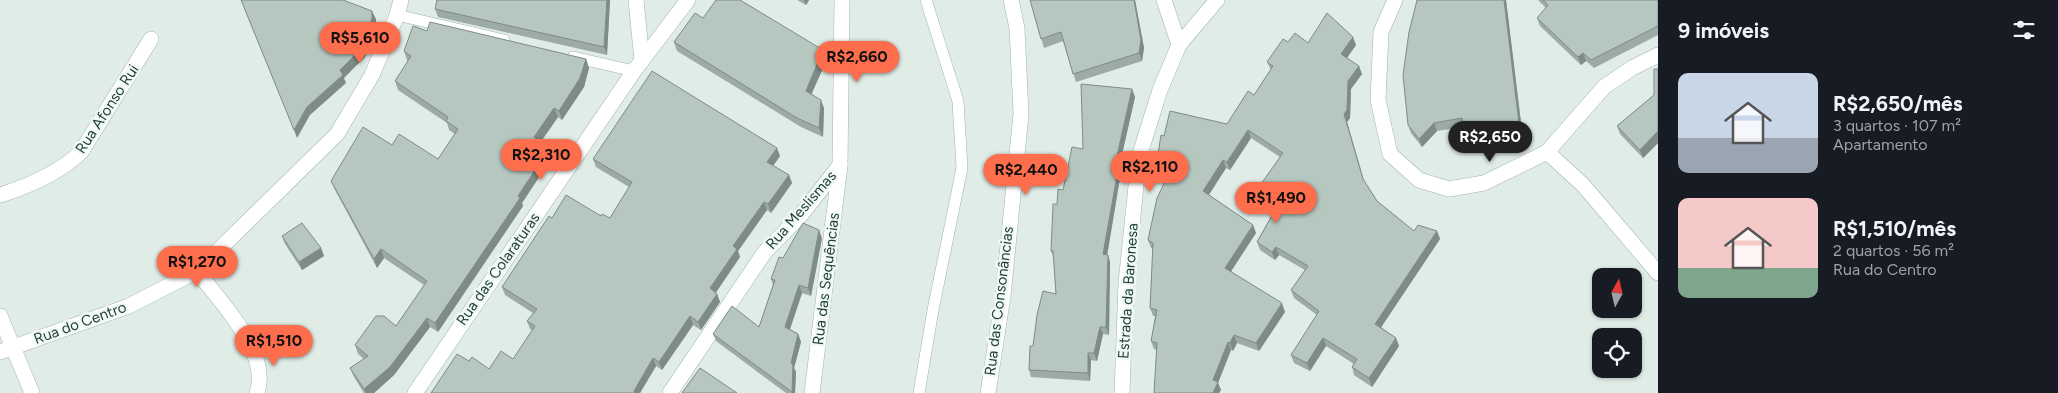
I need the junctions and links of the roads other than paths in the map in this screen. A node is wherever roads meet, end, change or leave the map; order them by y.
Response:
1 (401, 0) edge
2 (636, 0) edge
3 (688, 0) edge
4 (842, 0) edge
5 (926, 0) edge
6 (1011, 0) edge
7 (1164, 0) edge
8 (1217, 0) edge
9 (1394, 0) edge
10 (397, 15) junction
11 (151, 39) dead end
12 (517, 43) edge
13 (1179, 45) junction
14 (563, 54) edge
15 (1658, 55) edge
16 (638, 66) junction
17 (1547, 152) junction
18 (840, 165) junction
19 (0, 195) edge
20 (197, 271) junction
21 (1658, 273) edge
22 (0, 316) edge
23 (6, 350) edge
24 (32, 393) edge
25 (257, 393) edge
26 (415, 393) edge
27 (670, 393) edge
28 (812, 393) edge
29 (919, 393) edge
30 (988, 393) edge
31 (1122, 393) edge

1 - 10 street, Rua do Centro
2 - 16 street
3 - 16 street, Rua das Colaraturas
4 - 18 street, Rua Meslismas
5 - 29 lane
6 - 30 street, Rua das Consonâncias
7 - 13 street
8 - 13 street, Estrada da Baronesa
9 - 17 street
10 - 12 lane
10 - 20 street, Rua do Centro
11 - 19 street, Rua Afonso Rui
13 - 31 street, Estrada da Baronesa
14 - 16 lane
15 - 17 street
16 - 26 street, Rua das Colaraturas
17 - 21 street
18 - 27 street, Rua Meslismas
18 - 28 street, Rua das Sequências
20 - 23 street, Rua do Centro
20 - 25 street
22 - 23 street
23 - 24 street

